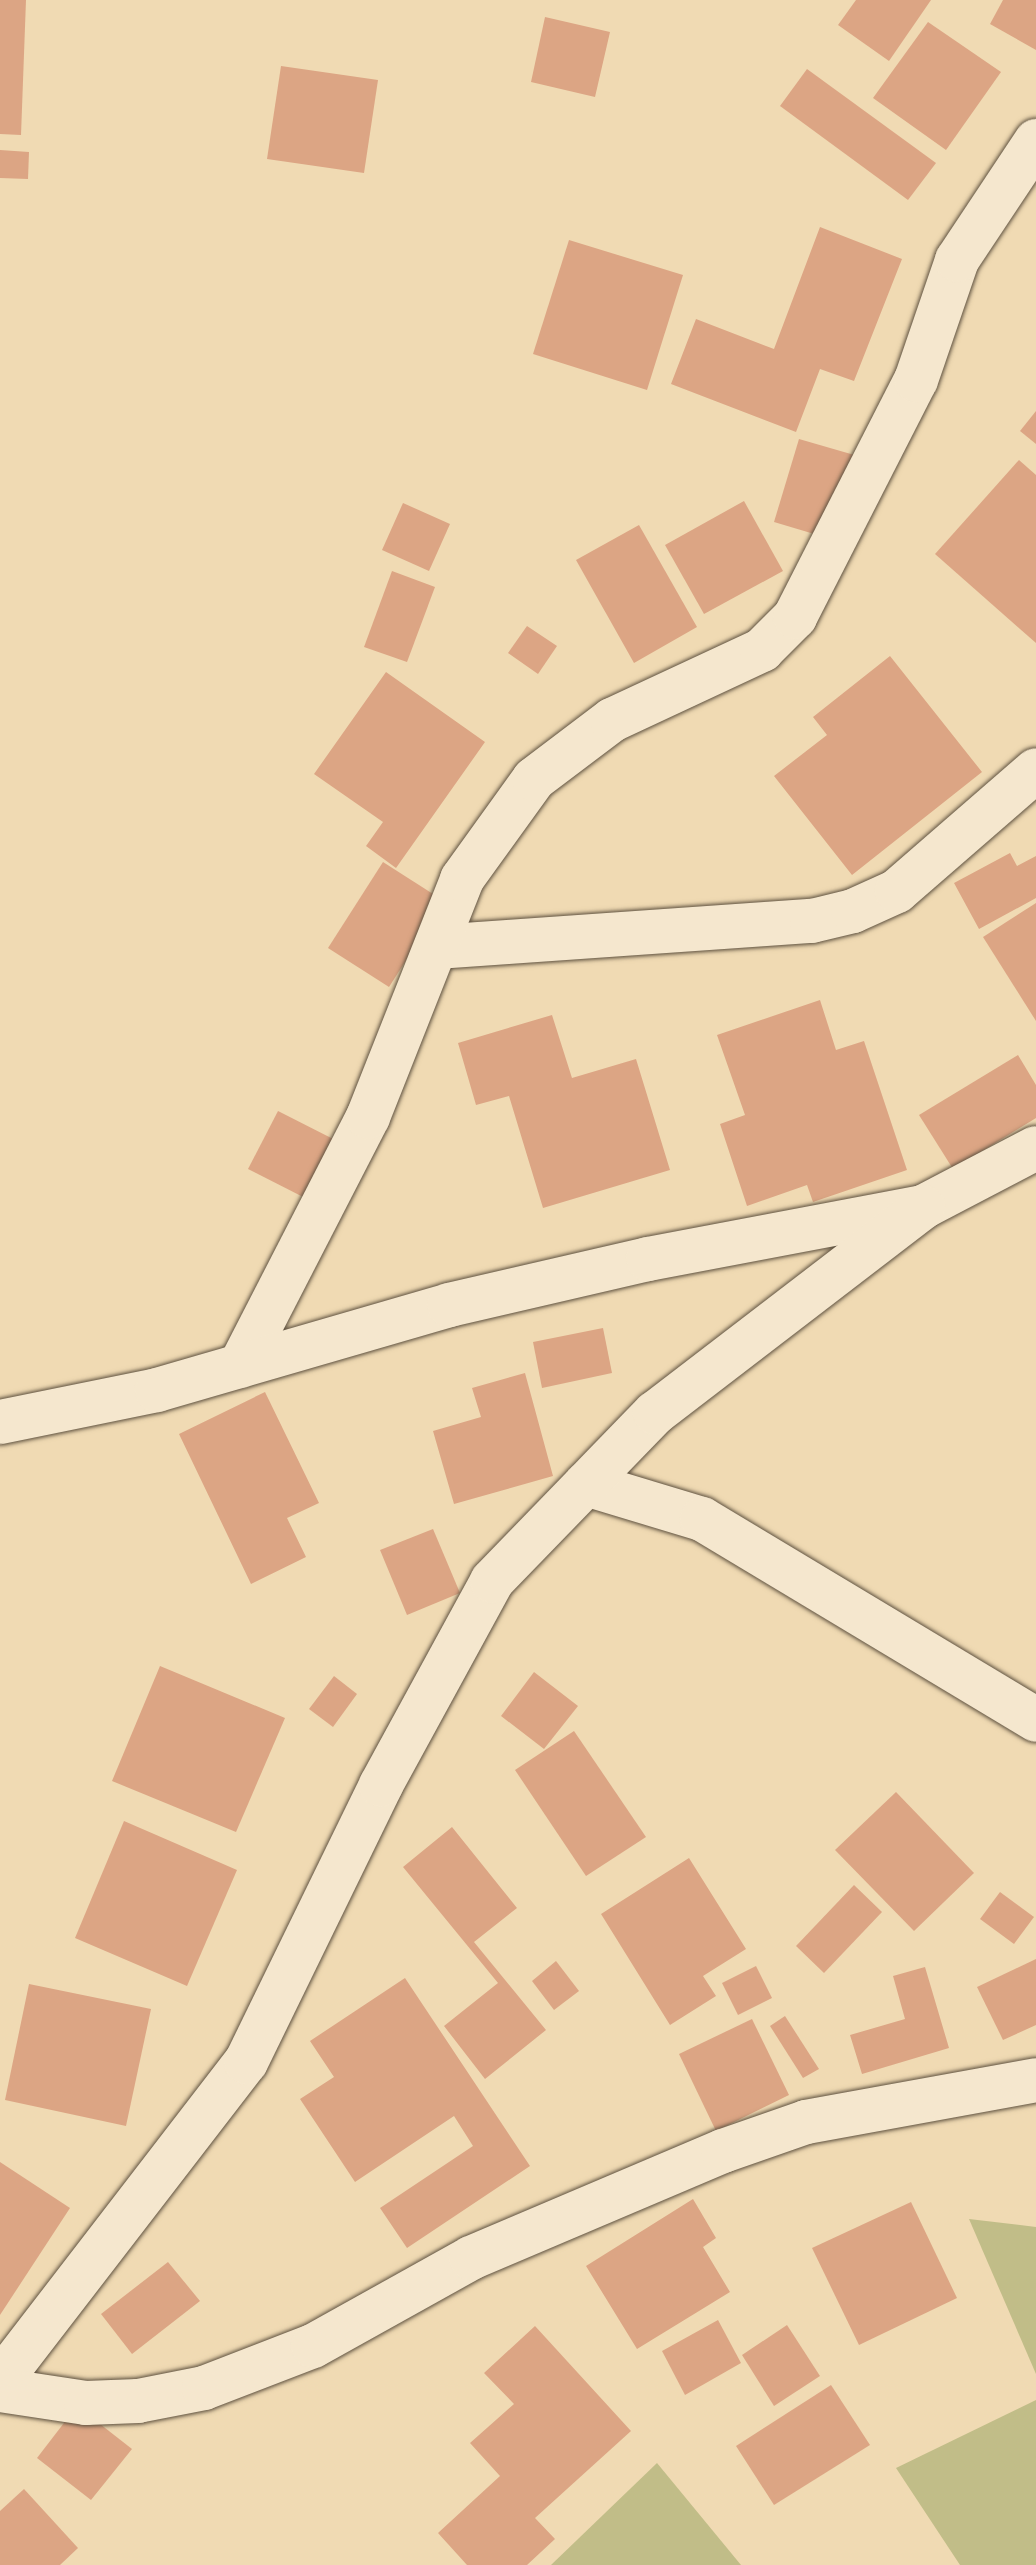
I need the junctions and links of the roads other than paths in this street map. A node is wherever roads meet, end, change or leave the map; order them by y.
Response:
1 (1036, 141) edge
2 (1036, 770) edge
3 (436, 947) junction
4 (1036, 1148) edge
5 (923, 1207) junction
6 (240, 1366) junction
7 (0, 1422) edge
8 (586, 1484) junction
9 (1036, 1720) edge
10 (1036, 2080) edge
11 (0, 2381) edge
12 (0, 2390) edge

1 - 3 street
2 - 3 street
3 - 6 street
4 - 5 street
5 - 6 street
5 - 8 street
6 - 7 street
8 - 9 street
8 - 11 street
10 - 12 street

